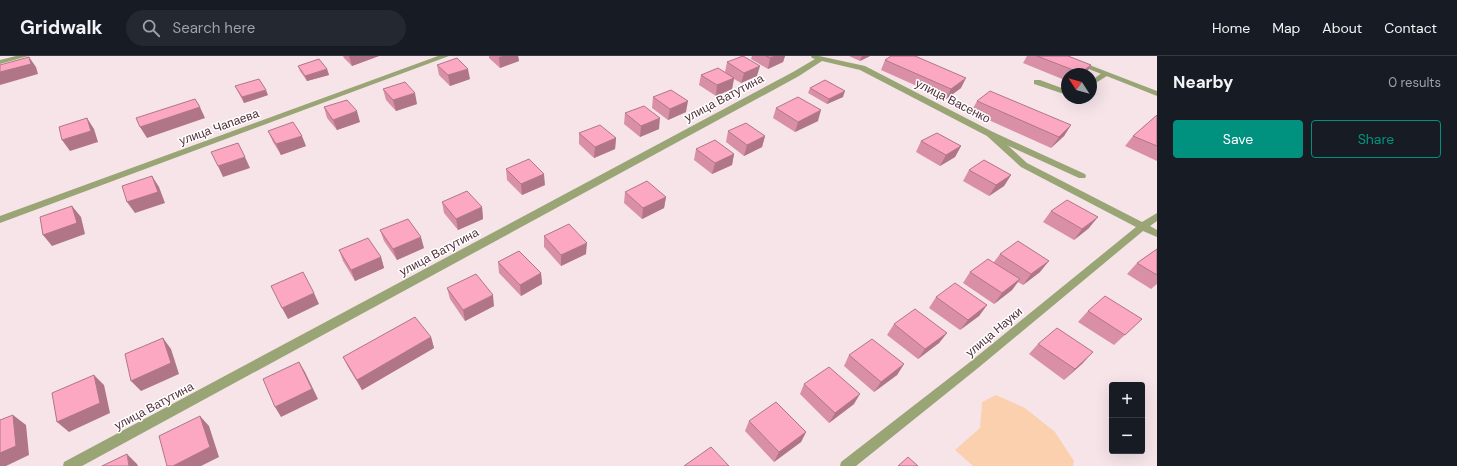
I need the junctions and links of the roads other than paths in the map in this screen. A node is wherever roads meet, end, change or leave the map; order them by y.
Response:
1 (24, 56) edge
2 (445, 56) edge
3 (1060, 56) edge
4 (816, 58) edge
5 (0, 62) edge
6 (1106, 74) junction
7 (1097, 80) edge
8 (1037, 82) dead end
9 (1061, 91) edge
10 (1157, 94) edge
11 (990, 134) junction
12 (1082, 176) dead end
13 (1157, 216) edge
14 (0, 220) edge
15 (1142, 226) junction
16 (1157, 234) edge
17 (69, 466) edge
18 (846, 466) edge

1 - 5 street
2 - 14 street, улица Чапаева
3 - 6 street
4 - 11 street, улица Васенко
4 - 17 street, улица Ватутина
6 - 7 street
6 - 10 street
8 - 9 street
11 - 12 street
11 - 15 street, улица Васенко
13 - 15 street, улица Науки
15 - 16 street, улица Васенко
15 - 18 street, улица Науки

